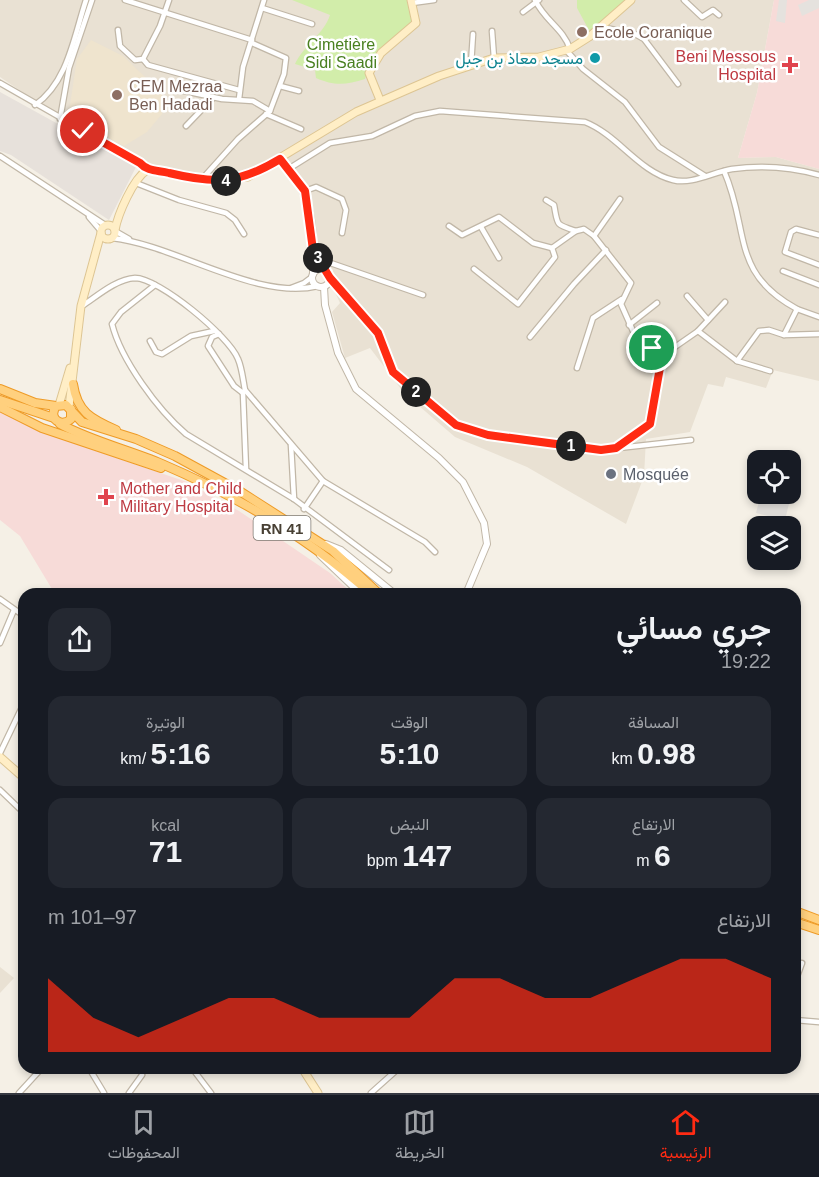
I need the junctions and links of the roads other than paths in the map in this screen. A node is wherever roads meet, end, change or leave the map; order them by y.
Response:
1 (86, 0) edge
2 (92, 0) edge
3 (125, 0) edge
4 (169, 0) edge
5 (264, 0) edge
6 (434, 0) edge
7 (631, 0) edge
8 (684, 0) edge
9 (411, 1) edge
10 (537, 1) edge
11 (262, 8) junction
12 (523, 12) dead end
13 (165, 13) junction
14 (719, 15) dead end
15 (312, 24) dead end
16 (602, 27) junction
17 (118, 30) dead end
18 (492, 31) dead end
19 (472, 34) dead end
20 (252, 42) junction
21 (568, 50) junction
22 (494, 58) junction
23 (143, 59) junction
24 (471, 65) junction
25 (0, 83) edge
26 (678, 84) dead end
27 (280, 86) junction
28 (175, 89) dead end
29 (239, 90) junction
30 (298, 91) dead end
31 (213, 98) junction
32 (239, 99) junction
33 (380, 100) junction
34 (35, 105) junction
35 (268, 113) junction
36 (60, 119) junction
37 (186, 126) dead end
38 (301, 129) dead end
39 (0, 156) edge
40 (280, 159) junction
41 (290, 168) junction
42 (147, 170) junction
43 (724, 171) junction
44 (819, 175) edge
45 (705, 176) junction
46 (202, 179) junction
47 (136, 183) junction
48 (305, 191) junction
49 (620, 199) dead end
50 (546, 200) dead end
51 (118, 214) junction
52 (449, 226) dead end
53 (481, 227) junction
54 (103, 228) junction
55 (576, 231) junction
56 (342, 233) dead end
57 (113, 234) junction
58 (244, 234) dead end
59 (594, 236) junction
60 (819, 236) edge
61 (552, 248) junction
62 (313, 250) junction
63 (606, 250) junction
64 (499, 258) dead end
65 (319, 259) junction
66 (92, 261) junction
67 (819, 265) edge
68 (474, 269) dead end
69 (326, 270) junction
70 (783, 271) dead end
71 (312, 275) junction
72 (330, 278) junction
73 (155, 285) junction
74 (819, 285) edge
75 (318, 286) junction
76 (282, 289) junction
77 (423, 296) dead end
78 (687, 296) dead end
79 (623, 298) junction
80 (725, 302) dead end
81 (657, 303) dead end
82 (81, 306) junction
83 (797, 309) junction
84 (819, 317) edge
85 (708, 320) junction
86 (629, 324) junction
87 (698, 331) junction
88 (216, 332) junction
89 (819, 334) edge
90 (784, 335) junction
91 (530, 337) dead end
92 (150, 341) dead end
93 (76, 342) junction
94 (662, 356) junction
95 (737, 361) junction
96 (577, 368) dead end
97 (770, 371) dead end
98 (73, 384) junction
99 (0, 389) edge
100 (244, 392) junction
101 (0, 400) edge
102 (57, 405) junction
103 (0, 407) edge
104 (70, 408) junction
105 (56, 421) junction
106 (136, 439) junction
107 (691, 440) dead end
108 (291, 445) junction
109 (616, 448) junction
110 (246, 469) junction
111 (185, 476) junction
112 (322, 481) junction
113 (294, 499) junction
114 (304, 509) junction
115 (317, 545) junction
116 (435, 552) dead end
117 (390, 570) dead end
118 (474, 575) junction
119 (354, 588) edge
120 (364, 588) edge
121 (373, 588) edge
122 (388, 588) edge
123 (464, 588) edge
124 (469, 588) edge
125 (0, 599) edge
126 (14, 610) junction
127 (18, 612) edge
128 (0, 643) edge
129 (18, 716) edge
130 (0, 755) edge
131 (18, 772) edge
132 (0, 790) edge
133 (18, 807) edge
134 (801, 911) edge
135 (819, 918) edge
136 (801, 924) edge
137 (819, 930) edge
138 (801, 1020) edge
139 (819, 1022) edge
140 (37, 1074) edge
141 (93, 1074) edge
142 (197, 1074) edge
143 (306, 1074) edge
144 (392, 1074) edge
145 (142, 1075) dead end
146 (20, 1093) edge
147 (104, 1093) edge
148 (129, 1093) edge
149 (211, 1093) edge
150 (318, 1093) edge
151 (371, 1093) edge

1 - 34 street
2 - 36 street
3 - 13 street
4 - 13 street
5 - 11 street
6 - 9 street
7 - 16 main road
8 - 14 street
9 - 33 main road
10 - 12 street
10 - 21 street
11 - 15 street
11 - 20 street
13 - 20 street
13 - 23 street
16 - 21 main road
16 - 26 street
17 - 23 street
18 - 22 street
19 - 24 street
20 - 27 street
20 - 29 street
21 - 22 main road
21 - 45 street
22 - 24 main road
23 - 29 street
24 - 33 main road
25 - 34 street
27 - 30 street
27 - 35 street
28 - 31 street
29 - 32 street
31 - 32 street
31 - 37 street
32 - 35 street
33 - 40 main road
34 - 36 street
35 - 38 street
35 - 46 street
36 - 42 street
39 - 54 street
40 - 41 street
40 - 46 main road
41 - 45 street
41 - 48 street
42 - 46 main road
42 - 47 main road
43 - 44 street
43 - 45 street
43 - 83 street
47 - 51 main road
47 - 58 street
48 - 56 street
48 - 62 street
49 - 59 street
50 - 55 street
51 - 54 main road
51 - 57 main road
52 - 53 street
53 - 61 street
53 - 64 street
54 - 57 main road
54 - 57 main road
54 - 66 main road
55 - 59 street
55 - 61 street
57 - 66 main road
57 - 76 street
59 - 63 street
60 - 67 street
61 - 68 street
62 - 65 street
62 - 71 street
63 - 79 street
63 - 91 street
65 - 69 street
65 - 77 street
66 - 82 main road
69 - 71 street
69 - 72 street
70 - 74 street
71 - 75 street
71 - 76 street
72 - 75 street
72 - 109 street
73 - 82 street
73 - 88 street
73 - 110 street
75 - 76 street
75 - 118 street
78 - 85 street
79 - 86 street
79 - 96 street
80 - 85 street
81 - 86 street
82 - 93 main road
83 - 84 street
83 - 90 street
85 - 87 street
86 - 94 street
87 - 94 street
87 - 95 street
88 - 92 street
88 - 100 street
88 - 100 street
89 - 90 street
90 - 95 street
93 - 98 main road
93 - 102 main road
94 - 109 street
95 - 97 street
98 - 104 main road
98 - 106 highway
99 - 102 highway
100 - 108 street
100 - 110 street
101 - 105 highway, RN 41
102 - 104 highway
102 - 105 highway
103 - 111 highway
104 - 105 highway
104 - 106 highway, RN 41
105 - 111 highway, RN 41
106 - 115 highway, RN 41
107 - 109 street
108 - 112 street
108 - 113 street
110 - 113 street
111 - 115 highway, RN 41
112 - 114 street
112 - 116 street
113 - 114 street
114 - 117 street
115 - 119 street
115 - 120 highway, RN 41
115 - 121 highway, RN 41
115 - 122 street
118 - 123 street
118 - 124 street
125 - 126 street
126 - 127 street
126 - 128 street
129 - 130 street
130 - 131 main road
132 - 133 street
134 - 135 highway
136 - 137 highway
138 - 139 street
140 - 146 street
141 - 147 street
142 - 149 street
143 - 150 main road
144 - 151 street
145 - 148 street

